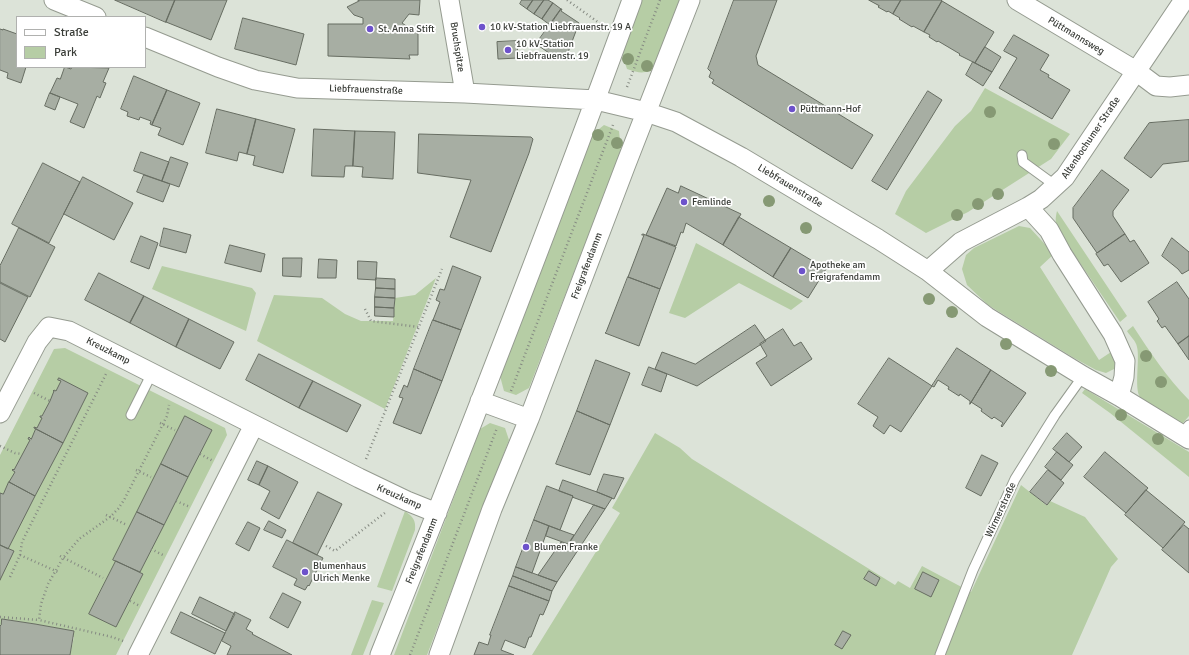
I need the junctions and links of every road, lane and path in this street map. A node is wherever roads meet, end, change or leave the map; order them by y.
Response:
1 (54, 0) edge
2 (449, 0) edge
3 (567, 0) edge
4 (632, 0) edge
5 (660, 0) edge
6 (690, 0) edge
7 (1017, 0) edge
8 (1184, 0) edge
9 (94, 16) edge
10 (146, 37) edge
11 (619, 37) junction
12 (1136, 71) junction
13 (1189, 85) edge
14 (464, 93) junction
15 (596, 100) junction
16 (620, 106) junction
17 (646, 112) junction
18 (1022, 155) dead end
19 (1056, 186) junction
20 (1028, 207) junction
21 (442, 269) dead end
22 (928, 271) junction
23 (365, 309) dead end
24 (419, 327) junction
25 (115, 355) junction
26 (152, 373) junction
27 (1083, 376) junction
28 (178, 387) junction
29 (1119, 396) junction
30 (480, 401) junction
31 (504, 410) junction
32 (0, 413) edge
33 (131, 415) dead end
34 (529, 419) junction
35 (161, 423) junction
36 (254, 425) junction
37 (175, 430) dead end
38 (1186, 432) edge
39 (0, 446) edge
40 (22, 454) dead end
41 (137, 471) junction
42 (151, 477) dead end
43 (359, 478) junction
44 (385, 513) dead end
45 (437, 513) junction
46 (106, 515) dead end
47 (110, 517) junction
48 (127, 525) dead end
49 (326, 546) dead end
50 (20, 555) junction
51 (60, 556) dead end
52 (64, 558) junction
53 (57, 571) junction
54 (10, 577) dead end
55 (103, 578) dead end
56 (0, 617) edge
57 (39, 620) junction
58 (139, 652) edge
59 (380, 655) edge
60 (410, 655) edge
61 (439, 655) edge
62 (940, 655) edge

1 - 9 street
2 - 14 street, Bruchspitze
3 - 11 path
4 - 11 street, Freigrafendamm
5 - 16 path
6 - 17 street, Freigrafendamm
7 - 12 street, Püttmannsweg
8 - 12 street, Altenbochumer Straße
10 - 14 street, Liebfrauenstraße
11 - 15 street, Freigrafendamm
12 - 13 street, Püttmannsweg
12 - 19 street, Altenbochumer Straße
14 - 15 street, Liebfrauenstraße
15 - 16 street
15 - 30 street, Freigrafendamm
16 - 17 street
16 - 31 path
17 - 22 street, Liebfrauenstraße
17 - 34 street, Freigrafendamm
18 - 19 lane
19 - 20 street, Altenbochumer Straße
20 - 22 street, Altenbochumer Straße
20 - 29 street
21 - 24 path
22 - 27 street
23 - 24 path
24 - 43 path
25 - 26 street, Kreuzkamp
25 - 32 street, Kreuzkamp
25 - 50 path
26 - 28 street, Kreuzkamp
26 - 33 lane
27 - 29 street
27 - 62 lane, Wirmerstraße
28 - 35 path
28 - 36 street, Kreuzkamp
29 - 38 street
30 - 31 street
30 - 45 street, Freigrafendamm
31 - 34 street
31 - 60 path
34 - 61 street, Freigrafendamm
35 - 37 path
35 - 41 path
36 - 43 street, Kreuzkamp
36 - 58 street
39 - 40 path
41 - 42 path
41 - 47 path
43 - 45 street, Kreuzkamp
44 - 49 path
45 - 59 street, Freigrafendamm
46 - 47 path
47 - 48 path
47 - 52 path
50 - 53 path
50 - 54 path
51 - 52 path
52 - 53 path
52 - 55 path
53 - 57 path
56 - 57 path
57 - 58 path

